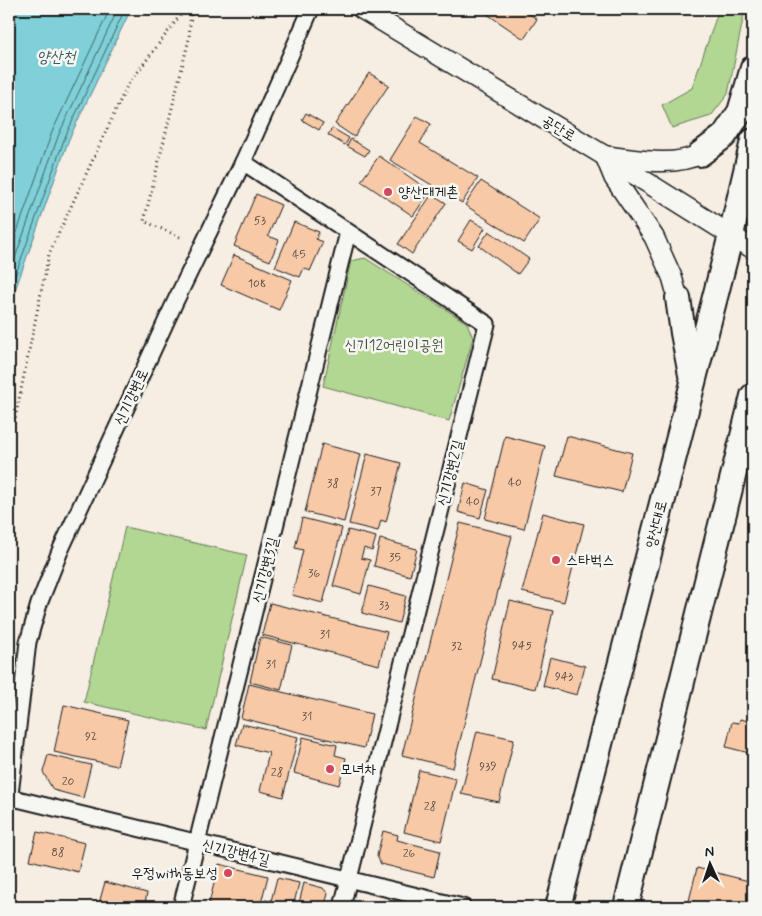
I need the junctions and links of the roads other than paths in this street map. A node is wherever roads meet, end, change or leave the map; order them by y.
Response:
1 (311, 9) edge
2 (362, 9) edge
3 (753, 68) edge
4 (753, 141) edge
5 (700, 154) joint
6 (605, 156) junction
7 (243, 162) junction
8 (348, 232) junction
9 (731, 235) junction
10 (753, 249) edge
11 (678, 298) joint
12 (692, 380) junction
13 (753, 396) edge
14 (9, 800) edge
15 (198, 843) junction
16 (349, 880) junction
17 (181, 907) edge
18 (342, 907) edge
19 (463, 907) edge
20 (558, 907) edge
21 (626, 907) edge

1 - 7 street, 신기강변로
2 - 6 street, 공단로
3 - 5 main road
4 - 9 main road, 양산대로
5 - 6 street
6 - 9 street, 공단로
6 - 11 street
7 - 8 street, 신기강변2길
7 - 14 street, 신기강변로
8 - 15 street, 신기강변3길
8 - 16 street, 신기강변2길
9 - 10 street, 공단로
9 - 12 main road, 양산대로
11 - 12 main road
12 - 20 main road, 양산대로
13 - 21 main road
14 - 15 street, 신기강변4길
15 - 16 street, 신기강변4길
15 - 17 street, 신기강변3길
16 - 18 street, 신기강변2길
16 - 19 street, 신기강변4길

